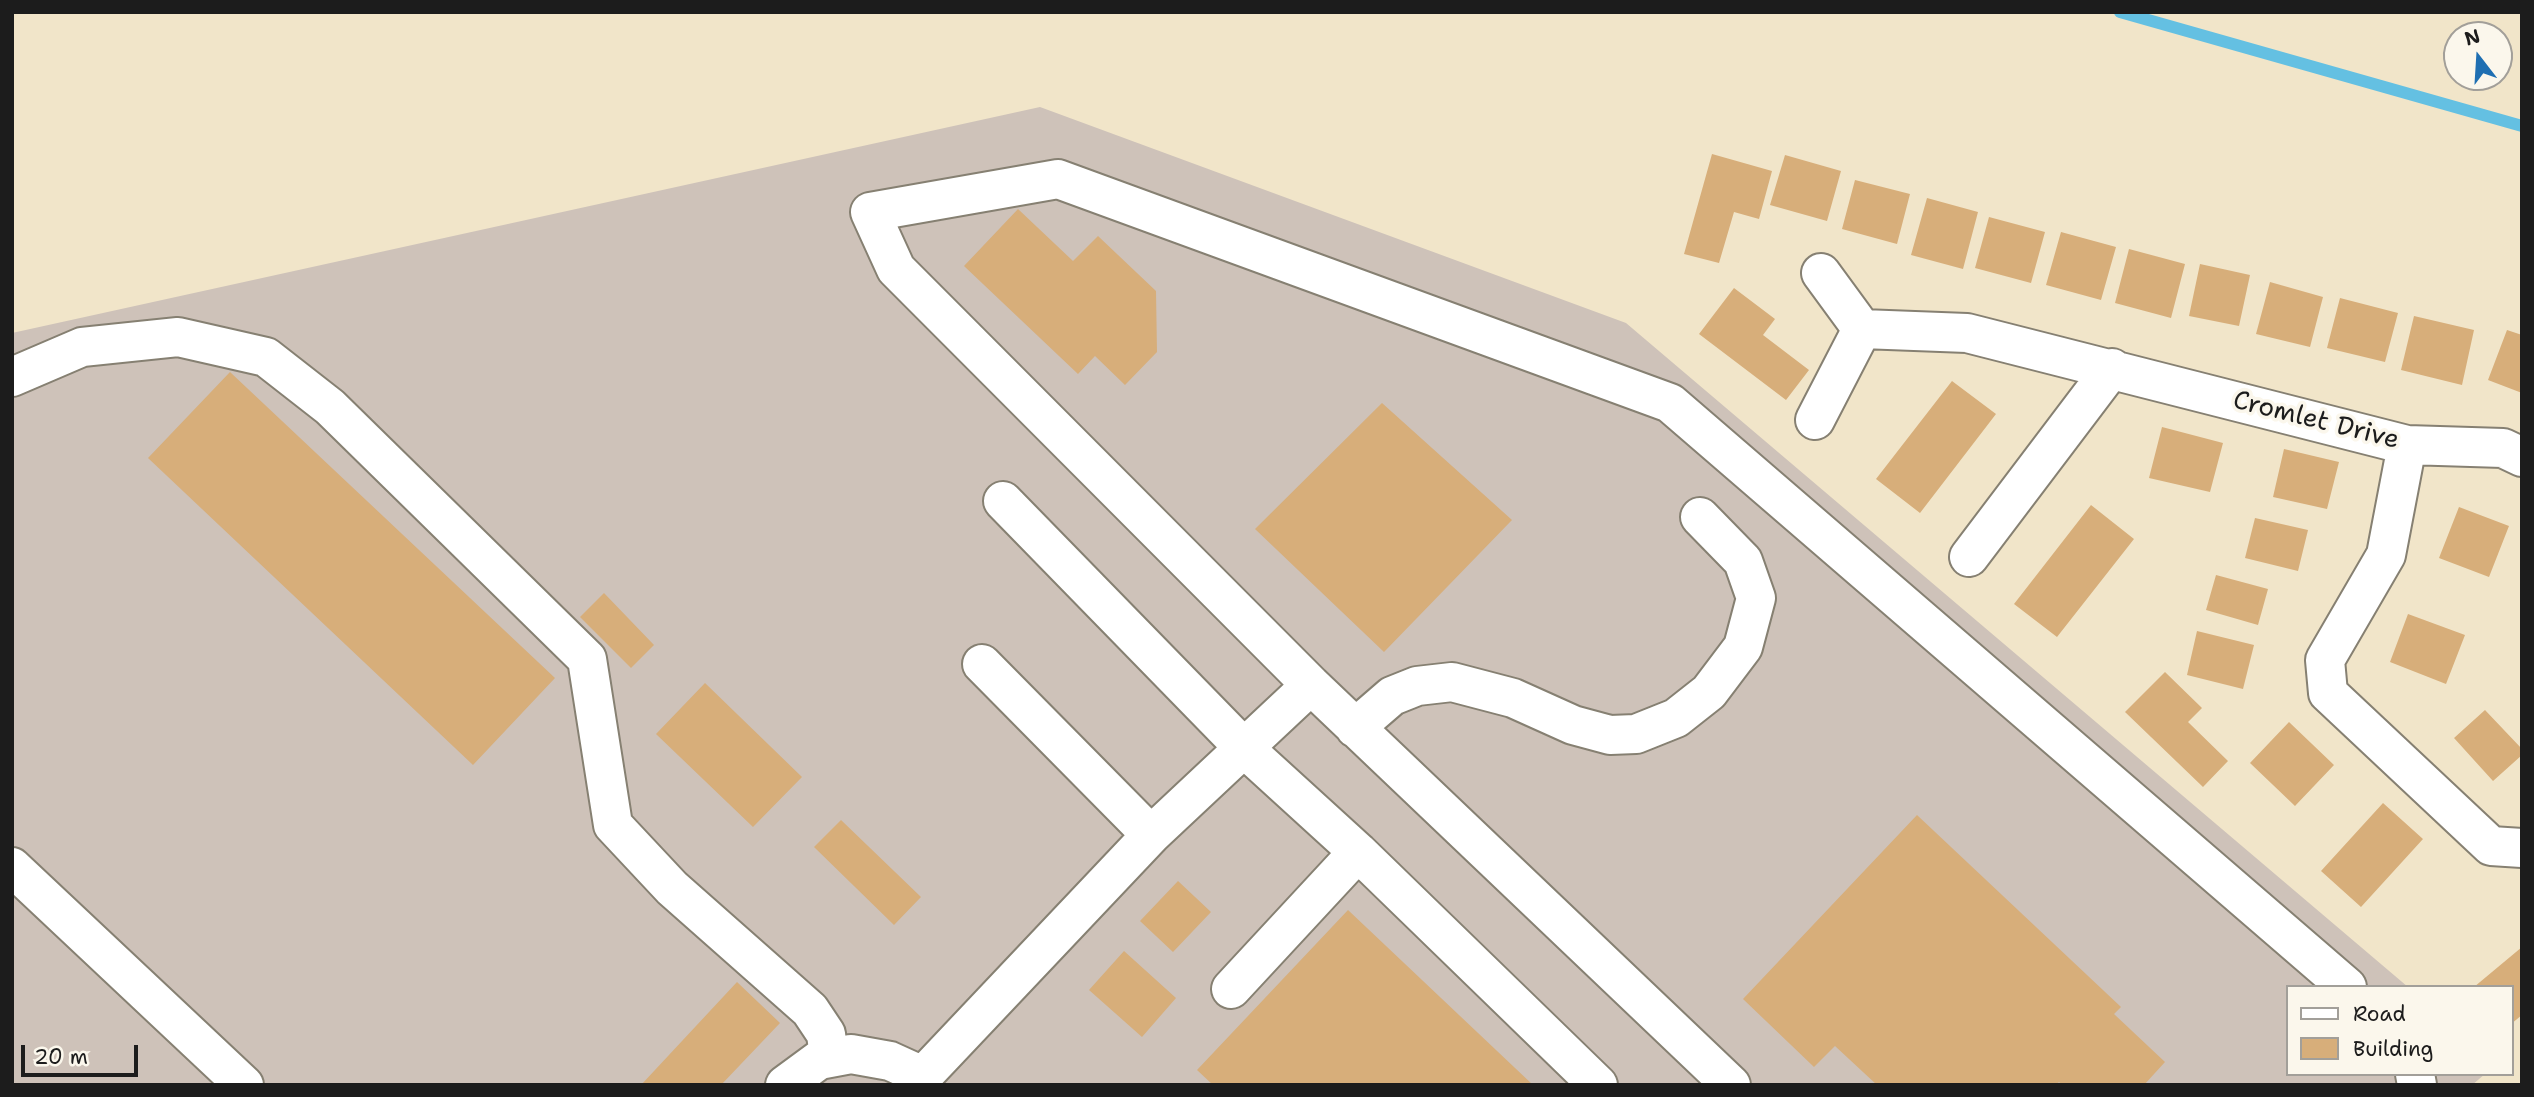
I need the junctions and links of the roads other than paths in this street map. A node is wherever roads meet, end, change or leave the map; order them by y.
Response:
1 (1821, 273) dead end
2 (1863, 329) junction
3 (2112, 368) junction
4 (12, 377) edge
5 (1815, 420) dead end
6 (2407, 445) junction
7 (2522, 457) edge
8 (1003, 501) dead end
9 (1700, 517) dead end
10 (1969, 557) dead end
11 (982, 664) dead end
12 (1311, 685) junction
13 (1355, 728) junction
14 (1245, 748) junction
15 (1151, 835) junction
16 (2522, 848) edge
17 (1358, 852) junction
18 (12, 867) edge
19 (2345, 985) edge
20 (1231, 989) dead end
21 (828, 1058) junction
22 (927, 1080) edge
23 (244, 1085) edge
24 (785, 1085) edge
25 (1598, 1085) edge
26 (1731, 1085) edge

1 - 2 street
2 - 3 street, Cromlet Drive
2 - 5 street
3 - 6 street, Cromlet Drive
3 - 10 street
4 - 21 street
6 - 7 street, Cromlet Drive
6 - 16 street
8 - 14 street
9 - 13 street
11 - 15 street
12 - 13 street
12 - 14 street
12 - 19 street
13 - 26 street
14 - 15 street
14 - 17 street
15 - 22 street
17 - 20 street
17 - 25 street
18 - 23 street
21 - 22 street
21 - 24 street

